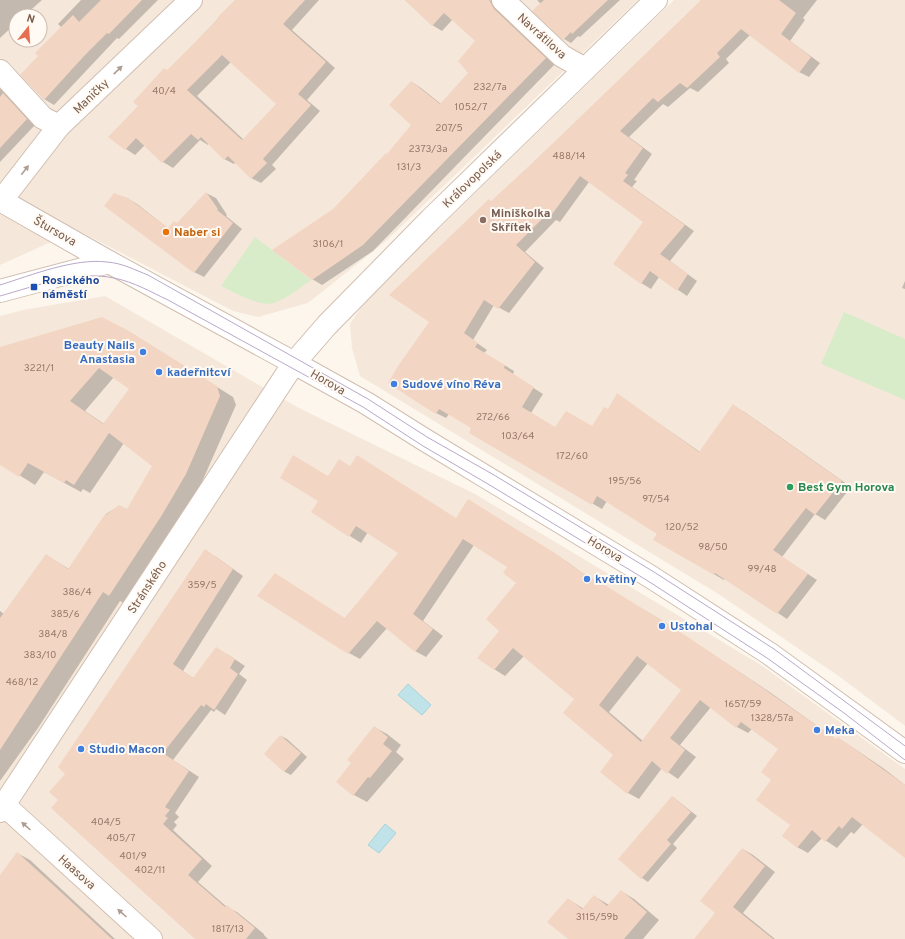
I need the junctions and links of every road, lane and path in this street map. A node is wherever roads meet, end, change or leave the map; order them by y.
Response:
1 (191, 0) edge
2 (503, 0) edge
3 (656, 0) edge
4 (584, 69) junction
5 (0, 71) edge
6 (60, 126) junction
7 (1, 200) edge
8 (109, 262) junction
9 (0, 291) edge
10 (294, 363) junction
11 (905, 752) edge
12 (2, 808) edge
13 (151, 939) edge

6 -> 1 street, Maničky
2 - 4 street, Navrátilova
3 - 4 street, Královopolská
4 - 10 street, Královopolská
5 - 6 street
7 -> 6 street, Maničky
7 - 8 street, Štursova
8 - 9 street
8 - 10 street
10 - 11 street, Horova
10 - 12 street, Stránského
13 -> 12 street, Haasova

